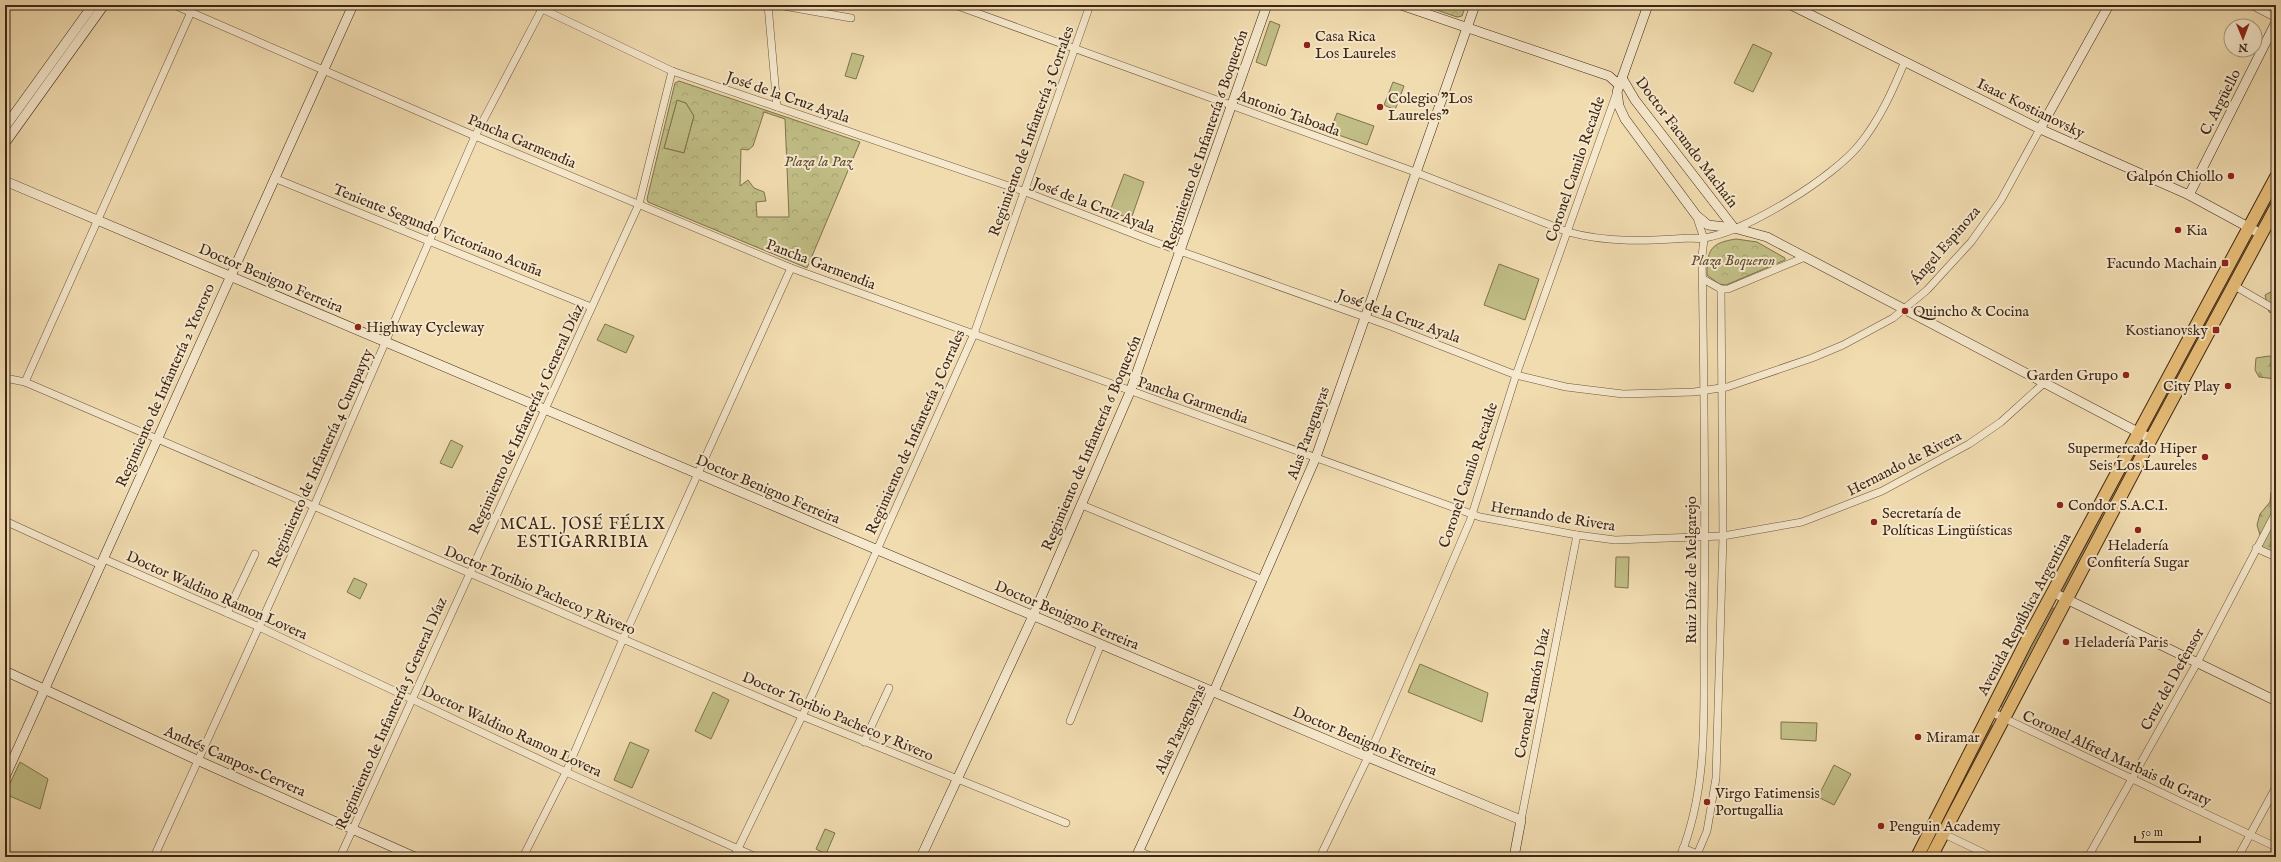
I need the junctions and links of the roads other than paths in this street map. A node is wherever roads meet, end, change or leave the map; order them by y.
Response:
1 (93, 5) edge
2 (104, 5) edge
3 (174, 5) edge
4 (353, 5) edge
5 (534, 5) edge
6 (768, 5) edge
7 (778, 5) edge
8 (955, 5) edge
9 (1090, 5) edge
10 (1267, 5) edge
11 (1401, 5) edge
12 (1474, 5) edge
13 (1648, 5) edge
14 (1791, 5) edge
15 (2109, 5) edge
16 (2251, 5) edge
17 (543, 7) edge
18 (192, 12) junction
19 (851, 18) dead end
20 (2276, 18) edge
21 (2276, 22) edge
22 (1466, 28) junction
23 (1074, 48) junction
24 (1905, 61) junction
25 (672, 70) junction
26 (323, 71) junction
27 (1619, 85) junction
28 (1231, 106) junction
29 (777, 107) junction
30 (5, 127) edge
31 (2040, 129) junction
32 (475, 136) junction
33 (5, 143) edge
34 (1415, 172) junction
35 (2276, 177) edge
36 (274, 178) junction
37 (5, 181) edge
38 (1023, 191) junction
39 (2189, 195) junction
40 (639, 204) junction
41 (2276, 207) edge
42 (1696, 215) junction
43 (98, 220) junction
44 (1734, 228) junction
45 (2249, 228) junction
46 (1568, 232) junction
47 (2261, 234) junction
48 (1704, 238) junction
49 (430, 241) junction
50 (1181, 251) junction
51 (1805, 257) junction
52 (791, 268) junction
53 (230, 276) junction
54 (1703, 279) junction
55 (2234, 286) junction
56 (1721, 289) junction
57 (591, 307) junction
58 (1903, 310) junction
59 (2276, 310) edge
60 (1364, 316) junction
61 (974, 334) junction
62 (386, 342) junction
63 (1516, 375) junction
64 (6, 380) edge
65 (25, 382) junction
66 (2044, 383) junction
67 (1721, 388) junction
68 (1703, 390) junction
69 (1130, 392) junction
70 (545, 409) junction
71 (2140, 432) junction
72 (156, 439) junction
73 (2151, 440) junction
74 (1316, 457) junction
75 (698, 474) junction
76 (1082, 505) junction
77 (314, 506) junction
78 (2276, 512) edge
79 (1472, 514) junction
80 (2111, 515) junction
81 (5, 521) edge
82 (1577, 535) junction
83 (1723, 536) junction
84 (1704, 537) junction
85 (2256, 548) junction
86 (877, 550) junction
87 (255, 554) dead end
88 (2276, 557) edge
89 (102, 562) junction
90 (469, 574) junction
91 (1263, 580) junction
92 (2054, 593) junction
93 (2067, 598) junction
94 (227, 613) junction
95 (1033, 616) junction
96 (259, 627) junction
97 (623, 640) junction
98 (1101, 644) junction
99 (2198, 661) junction
100 (5, 671) edge
101 (889, 688) dead end
102 (44, 689) junction
103 (1212, 692) junction
104 (413, 698) junction
105 (2276, 701) edge
106 (1991, 712) junction
107 (802, 716) junction
108 (2004, 719) junction
109 (1070, 721) dead end
110 (1703, 732) junction
111 (1716, 732) junction
112 (864, 742) junction
113 (1367, 757) junction
114 (197, 760) junction
115 (566, 772) junction
116 (5, 777) edge
117 (2131, 778) junction
118 (957, 779) junction
119 (2276, 787) edge
120 (1521, 820) junction
121 (1066, 822) dead end
122 (352, 830) junction
123 (1937, 831) junction
124 (2250, 835) junction
125 (2276, 847) edge
126 (1684, 848) junction
127 (738, 849) junction
128 (1138, 854) edge
129 (1697, 856) edge
130 (154, 857) edge
131 (340, 857) edge
132 (415, 857) edge
133 (523, 857) edge
134 (734, 857) edge
135 (756, 857) edge
136 (921, 857) edge
137 (1152, 857) edge
138 (1320, 857) edge
139 (1514, 857) edge
140 (1680, 857) edge
141 (1917, 857) edge
142 (1931, 857) edge
143 (1992, 857) edge
144 (2088, 857) edge
145 (2238, 857) edge

1 - 30 street
2 - 33 street
3 - 18 street, Pancha Garmendia
4 - 26 street, Regimiento de Infantería 2 Ytororo
5 - 17 street, José de la Cruz Ayala
6 - 29 street
7 - 19 street
8 - 23 street, Antonio Taboada
9 - 23 street, Regimiento de Infantería 3 Corrales
10 - 28 street, Regimiento de Infantería 6 Boquerón
11 - 22 street, Doctor Facundo Machaín
12 - 22 street, Alas Paraguayas
13 - 27 street, Coronel Camilo Recalde
14 - 24 street, Isaac Kostianovsky
15 - 31 street, Ángel Espinoza
16 - 20 street
17 - 25 street, José de la Cruz Ayala
17 - 32 street, Regimiento de Infantería 4 Curupayty
18 - 26 street, Pancha Garmendia
18 - 43 street
21 - 39 street, C. Argüello
22 - 27 street, Doctor Facundo Machaín
22 - 34 street, Alas Paraguayas
23 - 28 street, Antonio Taboada
23 - 38 street, Regimiento de Infantería 3 Corrales
24 - 31 street, Isaac Kostianovsky
24 - 44 street, Antonio Taboada
25 - 29 street, José de la Cruz Ayala
25 - 40 street, Regimiento de Infantería 5 General Díaz
26 - 32 street, Pancha Garmendia
26 - 36 street, Regimiento de Infantería 2 Ytororo
27 - 42 street, Doctor Facundo Machaín
27 - 44 street, Doctor Facundo Machaín
27 - 46 street, Coronel Camilo Recalde
28 - 34 street, Antonio Taboada
28 - 50 street, Regimiento de Infantería 6 Boquerón
29 - 38 street, José de la Cruz Ayala
31 - 39 street, Isaac Kostianovsky
31 - 58 street, Ángel Espinoza
32 - 40 street, Pancha Garmendia
32 - 49 street, Regimiento de Infantería 4 Curupayty
34 - 46 street, Antonio Taboada
34 - 60 street, Alas Paraguayas
35 - 45 highway, Avenida República Argentina
36 - 49 street, Teniente Segundo Victoriano Acuña
36 - 53 street, Regimiento de Infantería 2 Ytororo
37 - 43 street, Doctor Benigno Ferreira
38 - 50 street, José de la Cruz Ayala
38 - 61 street, Regimiento de Infantería 3 Corrales
39 - 45 street, Isaac Kostianovsky
40 - 52 street, Pancha Garmendia
40 - 57 street, Regimiento de Infantería 5 General Díaz
41 - 47 highway, Avenida República Argentina
42 - 44 street, Doctor Facundo Machaín
42 - 48 street, Ruiz Díaz de Melgarejo
43 - 53 street, Doctor Benigno Ferreira
43 - 65 street
44 - 48 street, Antonio Taboada
44 - 51 street, Doctor Facundo Machaín
45 - 47 street, Isaac Kostianovsky
45 - 71 highway, Avenida República Argentina
46 - 48 street, Antonio Taboada
46 - 63 street, Coronel Camilo Recalde
47 - 55 highway, Avenida República Argentina
48 - 54 street, Ruiz Díaz de Melgarejo
49 - 57 street, Teniente Segundo Victoriano Acuña
49 - 62 street, Regimiento de Infantería 4 Curupayty
50 - 60 street, José de la Cruz Ayala
50 - 69 street, Regimiento de Infantería 6 Boquerón
51 - 56 street
51 - 58 street, Doctor Facundo Machaín
52 - 61 street, Pancha Garmendia
52 - 75 street
53 - 62 street, Doctor Benigno Ferreira
53 - 72 street, Regimiento de Infantería 2 Ytororo
54 - 56 street
54 - 68 street, Ruiz Díaz de Melgarejo
55 - 59 street
55 - 73 highway, Avenida República Argentina
56 - 67 street, Ruiz Díaz de Melgarejo
57 - 70 street, Regimiento de Infantería 5 General Díaz
58 - 66 street, Doctor Facundo Machaín
58 - 67 street, Ángel Espinoza
60 - 63 street, José de la Cruz Ayala
60 - 74 street, Alas Paraguayas
61 - 69 street, Pancha Garmendia
61 - 86 street, Regimiento de Infantería 3 Corrales
62 - 70 street, Doctor Benigno Ferreira
62 - 77 street, Regimiento de Infantería 4 Curupayty
63 - 68 street, José de la Cruz Ayala
63 - 79 street, Coronel Camilo Recalde
64 - 65 street, Doctor Toribio Pacheco y Rivero
65 - 72 street, Doctor Toribio Pacheco y Rivero
66 - 71 street, Doctor Facundo Machaín
66 - 83 street, Hernando de Rivera
67 - 68 street, Ángel Espinoza
67 - 83 street, Ruiz Díaz de Melgarejo
68 - 84 street, Ruiz Díaz de Melgarejo
69 - 74 street, Pancha Garmendia
69 - 76 street, Regimiento de Infantería 6 Boquerón
70 - 75 street, Doctor Benigno Ferreira
70 - 90 street, Regimiento de Infantería 5 General Díaz
71 - 73 street, Doctor Facundo Machaín
71 - 80 highway
71 - 92 highway, Avenida República Argentina
72 - 77 street, Doctor Toribio Pacheco y Rivero
72 - 89 street, Regimiento de Infantería 2 Ytororo
73 - 80 highway, Avenida República Argentina
74 - 79 street, Pancha Garmendia
74 - 91 street, Alas Paraguayas
75 - 86 street, Doctor Benigno Ferreira
75 - 97 street
76 - 91 street
76 - 95 street, Regimiento de Infantería 6 Boquerón
77 - 90 street, Doctor Toribio Pacheco y Rivero
77 - 96 street, Regimiento de Infantería 4 Curupayty
78 - 85 street, Cruz del Defensor
79 - 82 street, Hernando de Rivera
79 - 113 street, Coronel Camilo Recalde
80 - 93 highway, Avenida República Argentina
81 - 89 street, Doctor Waldino Ramon Lovera
82 - 84 street, Hernando de Rivera
82 - 120 street, Coronel Ramón Díaz
83 - 84 street, Hernando de Rivera
83 - 111 street, Ruiz Díaz de Melgarejo
84 - 110 street, Ruiz Díaz de Melgarejo
85 - 88 street
85 - 99 street, Cruz del Defensor
86 - 95 street, Doctor Benigno Ferreira
86 - 107 street, Regimiento de Infantería 3 Corrales
87 - 94 street
89 - 94 street, Doctor Waldino Ramon Lovera
89 - 102 street, Regimiento de Infantería 2 Ytororo
90 - 97 street, Doctor Toribio Pacheco y Rivero
90 - 104 street, Regimiento de Infantería 5 General Díaz
91 - 103 street, Alas Paraguayas
92 - 93 street
92 - 106 highway, Avenida República Argentina
93 - 99 street
93 - 108 highway, Avenida República Argentina
94 - 96 street, Doctor Waldino Ramon Lovera
95 - 98 street, Doctor Benigno Ferreira
95 - 118 street, Regimiento de Infantería 6 Boquerón
96 - 104 street, Doctor Waldino Ramon Lovera
96 - 114 street, Regimiento de Infantería 4 Curupayty
97 - 107 street, Doctor Toribio Pacheco y Rivero
97 - 115 street
98 - 103 street, Doctor Benigno Ferreira
98 - 109 street
99 - 105 street
99 - 117 street, Cruz del Defensor
100 - 102 street, Andrés Campos-Cervera
101 - 112 street
102 - 114 street, Andrés Campos-Cervera
102 - 116 street, Regimiento de Infantería 2 Ytororo
103 - 113 street, Doctor Benigno Ferreira
103 - 128 street, Alas Paraguayas
104 - 115 street, Doctor Waldino Ramon Lovera
104 - 122 street, Regimiento de Infantería 5 General Díaz
106 - 108 street, Coronel Alfred Marbais du Graty
106 - 123 highway, Avenida República Argentina
107 - 112 street, Doctor Toribio Pacheco y Rivero
107 - 127 street, Regimiento de Infantería 3 Corrales
108 - 117 street, Coronel Alfred Marbais du Graty
108 - 123 highway, Avenida República Argentina
110 - 111 street
110 - 126 street, Ruiz Díaz de Melgarejo
111 - 129 street, Ruiz Díaz de Melgarejo
112 - 118 street, Doctor Toribio Pacheco y Rivero
113 - 120 street, Doctor Benigno Ferreira
113 - 138 street, Coronel Camilo Recalde
114 - 122 street, Andrés Campos-Cervera
114 - 130 street, Regimiento de Infantería 4 Curupayty
115 - 127 street, Doctor Waldino Ramon Lovera
115 - 133 street
117 - 124 street, Coronel Alfred Marbais du Graty
117 - 144 street, Cruz del Defensor
118 - 121 street, Doctor Toribio Pacheco y Rivero
118 - 136 street, Regimiento de Infantería 6 Boquerón
119 - 124 street
120 - 139 street, Coronel Ramón Díaz
122 - 131 street, Regimiento de Infantería 5 General Díaz
122 - 132 street, Andrés Campos-Cervera
123 - 141 highway, Avenida República Argentina
123 - 142 highway, Avenida República Argentina
123 - 143 street
124 - 125 street, Coronel Alfred Marbais du Graty
124 - 145 street
126 - 129 street
126 - 140 street, Ruiz Díaz de Melgarejo
127 - 134 street, Regimiento de Infantería 3 Corrales
127 - 135 street, Doctor Waldino Ramon Lovera
128 - 137 street

